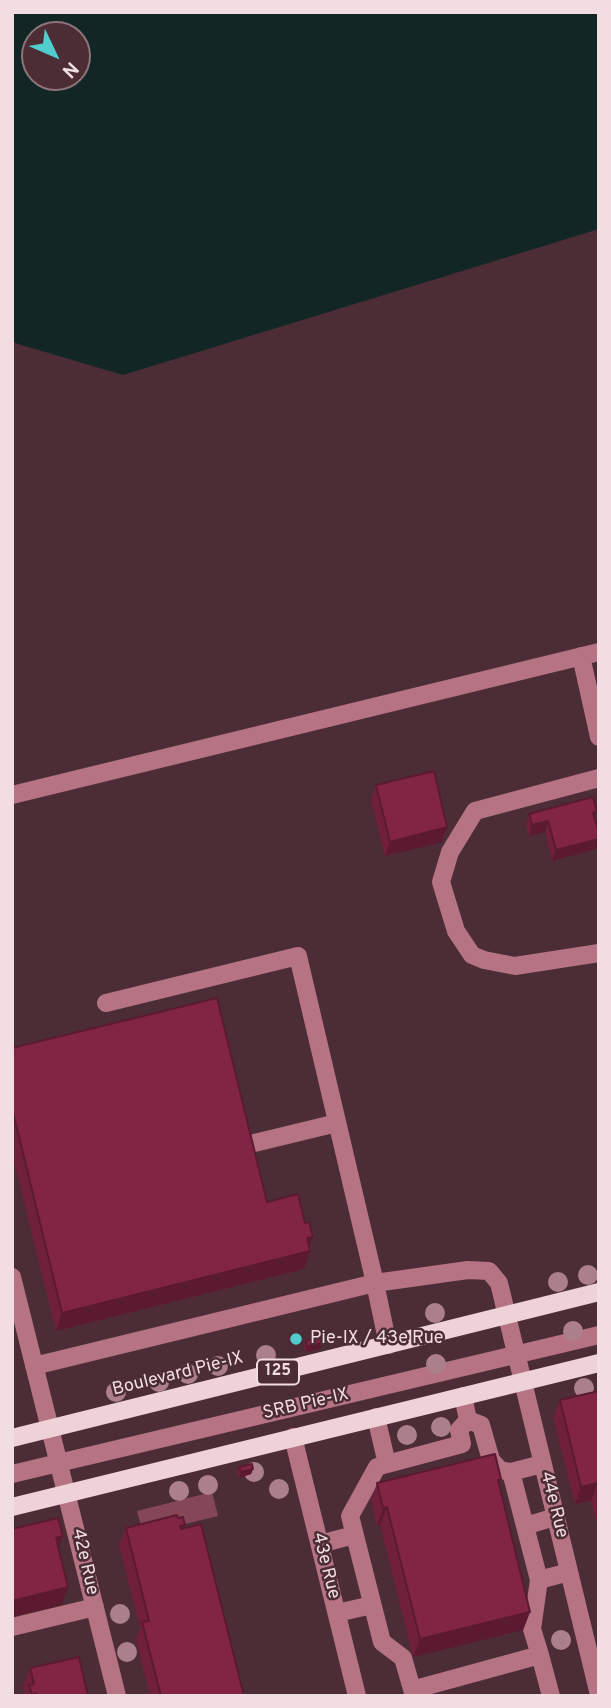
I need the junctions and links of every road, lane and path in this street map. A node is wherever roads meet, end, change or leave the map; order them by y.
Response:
1 (590, 654) edge
2 (599, 737) edge
3 (599, 778) edge
4 (12, 795) edge
5 (599, 953) edge
6 (106, 1003) dead end
7 (337, 1122) junction
8 (242, 1146) edge
9 (12, 1277) edge
10 (375, 1283) junction
11 (599, 1293) edge
12 (506, 1315) junction
13 (599, 1335) edge
14 (388, 1345) junction
15 (516, 1355) junction
16 (599, 1363) edge
17 (34, 1366) junction
18 (522, 1381) junction
19 (463, 1396) junction
20 (376, 1417) junction
21 (468, 1420) junction
22 (50, 1428) junction
23 (293, 1437) junction
24 (12, 1438) edge
25 (485, 1438) junction
26 (463, 1444) junction
27 (59, 1463) junction
28 (387, 1464) junction
29 (542, 1464) junction
30 (511, 1472) junction
31 (12, 1474) edge
32 (67, 1493) junction
33 (12, 1507) edge
34 (555, 1517) junction
35 (525, 1525) junction
36 (354, 1535) junction
37 (320, 1545) junction
38 (569, 1572) junction
39 (539, 1580) junction
40 (372, 1605) junction
41 (95, 1607) junction
42 (337, 1613) junction
43 (12, 1627) edge
44 (540, 1655) junction
45 (413, 1693) edge
46 (599, 1695) edge
47 (117, 1696) edge
48 (357, 1696) edge
49 (551, 1696) edge

1 - 2 street
1 - 4 street
3 - 5 street
6 - 7 street
7 - 8 street
7 - 10 street
9 - 17 street, 42e Rue
10 - 12 street, 44e Rue
10 - 14 street
10 - 17 street
11 - 12 main road, Boulevard Pie-IX / 125
12 - 14 main road, Boulevard Pie-IX / 125
12 - 15 street, 44e Rue
13 - 15 street, SRB Pie-IX
14 - 22 main road, Boulevard Pie-IX / 125
15 - 18 street, 44e Rue
15 - 27 street, SRB Pie-IX
16 - 18 main road
17 - 22 street, 42e Rue
18 - 19 main road
18 - 29 street, 44e Rue
19 - 20 main road
19 - 21 street
20 - 23 main road
20 - 28 street
21 - 25 street
21 - 26 street
22 - 24 main road, Boulevard Pie-IX / 125
22 - 27 street, 42e Rue
23 - 32 main road
23 - 37 street, 43e Rue
25 - 26 street
25 - 30 street
26 - 28 street
27 - 31 street, SRB Pie-IX
27 - 32 street, 42e Rue
28 - 36 street
29 - 30 street
29 - 34 street, 44e Rue
30 - 35 street
32 - 33 main road
32 - 41 street, 42e Rue
34 - 35 street
34 - 38 street, 44e Rue
35 - 39 street
36 - 37 street
36 - 40 street
37 - 42 street, 43e Rue
38 - 39 street
38 - 46 street, 44e Rue
39 - 44 street
40 - 42 street
40 - 45 street
41 - 43 street
41 - 47 street, 42e Rue
42 - 48 street, 43e Rue
44 - 45 street
44 - 49 street

